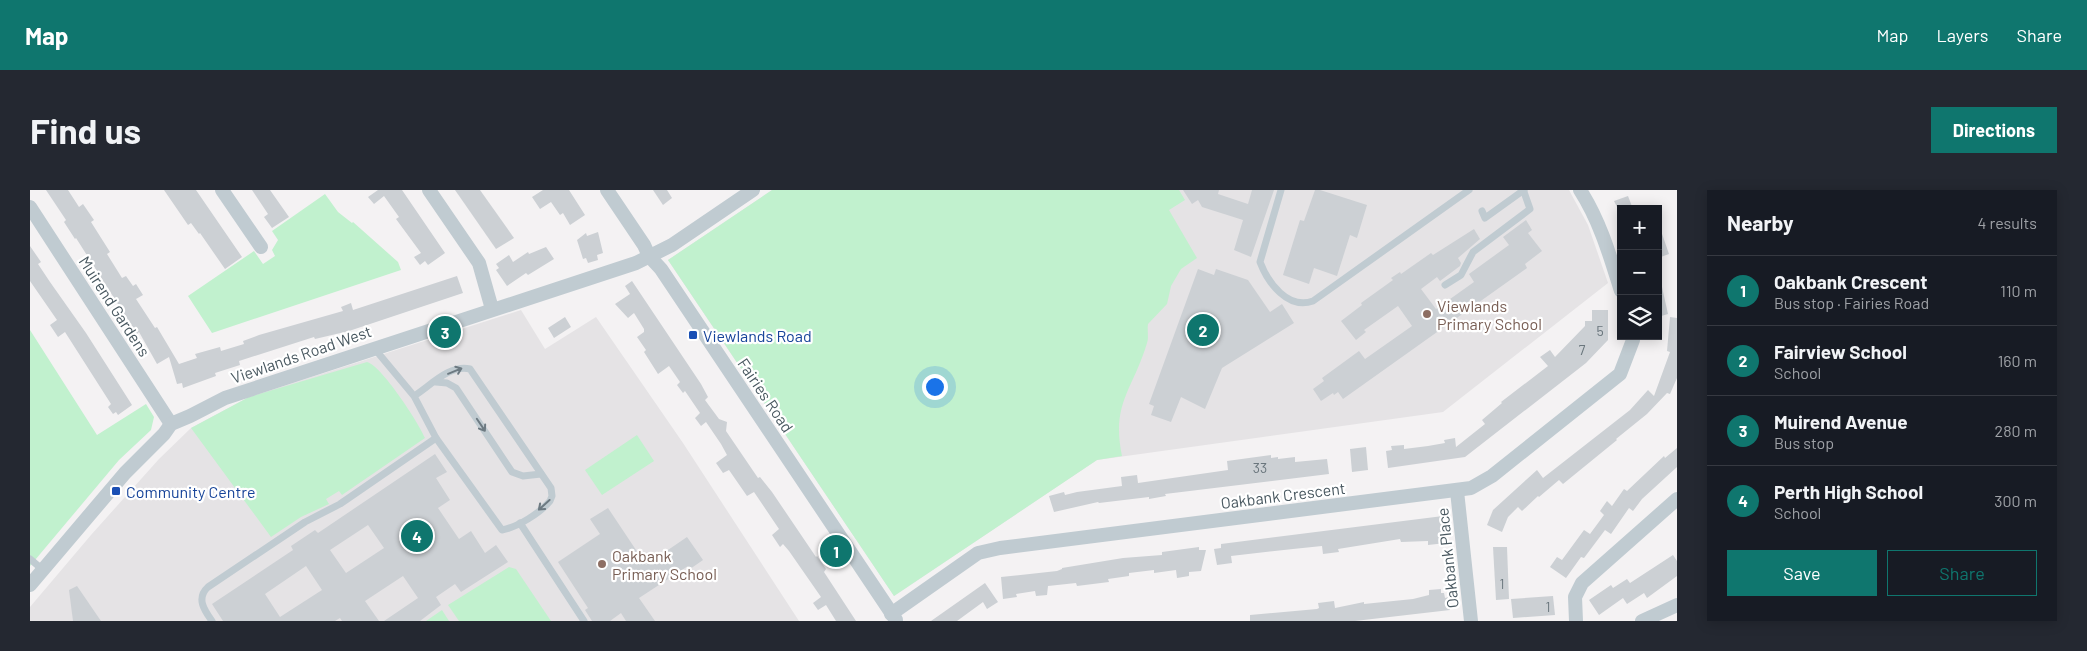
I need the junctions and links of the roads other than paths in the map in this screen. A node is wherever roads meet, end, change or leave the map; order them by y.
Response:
1 (222, 190) edge
2 (429, 190) edge
3 (607, 190) edge
4 (753, 190) edge
5 (1282, 190) edge
6 (1469, 190) edge
7 (1580, 190) edge
8 (1524, 191) edge
9 (30, 207) edge
10 (1485, 216) dead end
11 (261, 247) dead end
12 (649, 256) junction
13 (1617, 278) edge
14 (1445, 286) dead end
15 (492, 309) junction
16 (1633, 340) edge
17 (374, 348) junction
18 (436, 382) junction
19 (414, 396) junction
20 (171, 424) junction
21 (436, 438) junction
22 (541, 474) junction
23 (1457, 491) junction
24 (1677, 499) edge
25 (520, 523) junction
26 (30, 559) edge
27 (43, 570) junction
28 (30, 585) edge
29 (1677, 605) edge
30 (894, 618) edge
31 (212, 621) edge
32 (584, 621) edge
33 (1471, 621) edge
34 (1576, 621) edge
35 (1642, 621) edge

1 - 11 street
2 - 15 street
3 - 12 street, Fairies Road
4 - 12 street
5 - 6 lane
7 - 13 street
8 - 10 lane
8 - 14 lane
9 - 20 street, Muirend Gardens
12 - 15 street, Viewlands Road West
12 - 30 street, Fairies Road
15 - 17 street, Viewlands Road West
16 - 23 street, Oakbank Crescent
17 - 19 lane
17 - 20 street, Viewlands Road West
18 - 19 lane
18 -> 22 lane
18 -> 22 lane
19 - 21 lane
20 - 27 street, Viewlands Road West
21 - 25 lane
21 - 31 lane
22 -> 25 lane
23 - 30 street, Oakbank Crescent
23 - 33 street, Oakbank Place
24 - 34 street
25 - 32 lane
26 - 27 lane
27 - 28 street, Viewlands Road West
29 - 35 street

